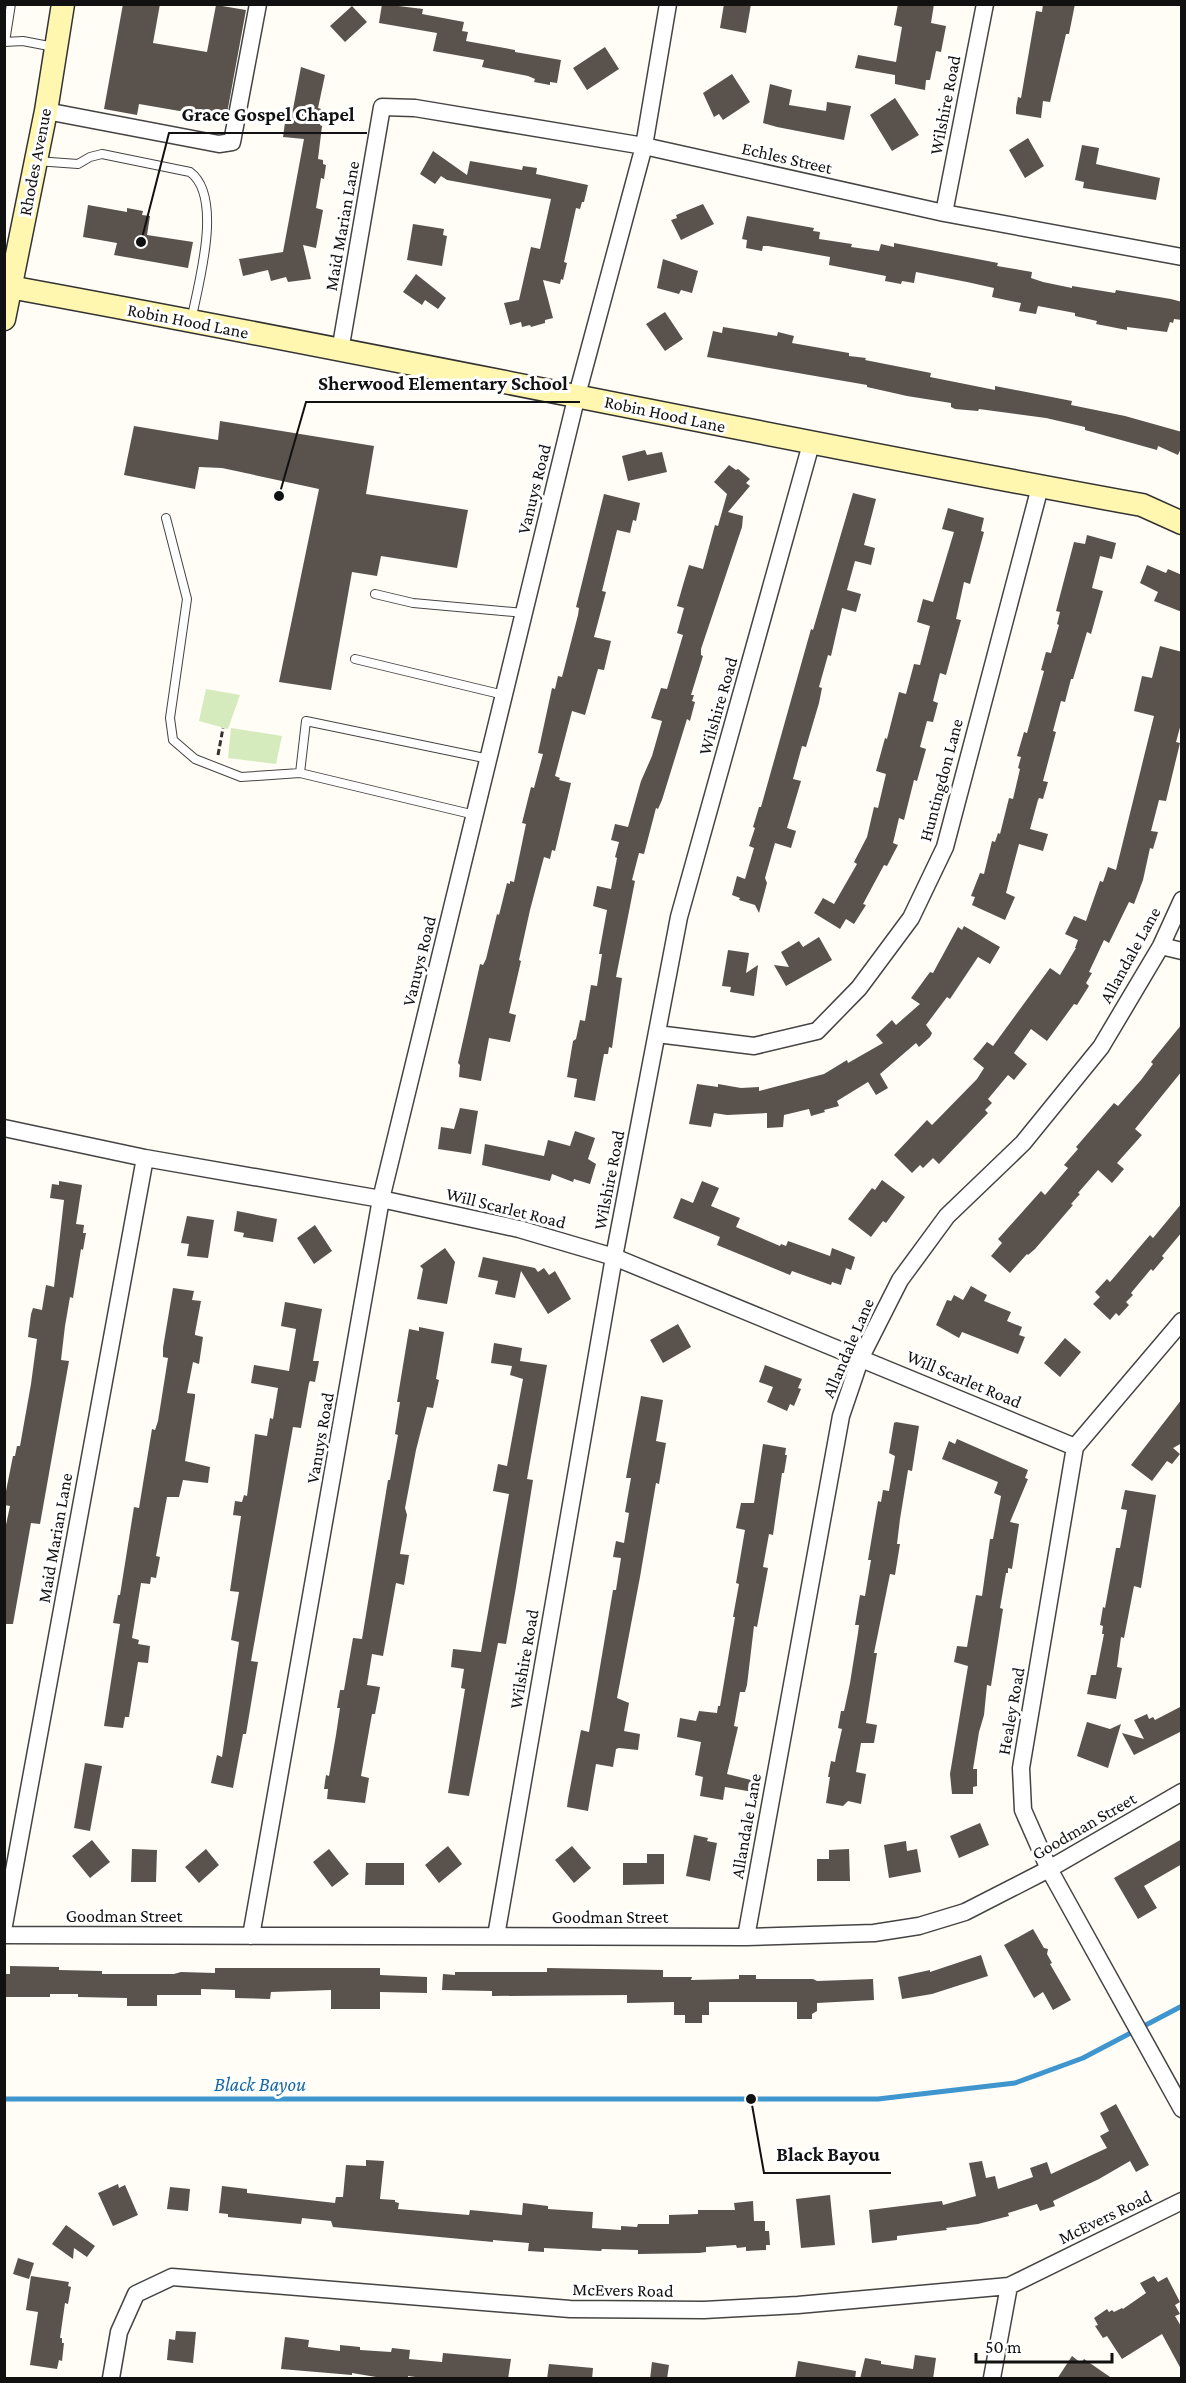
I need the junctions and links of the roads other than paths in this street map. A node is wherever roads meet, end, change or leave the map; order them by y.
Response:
1 (11, 4) edge
2 (63, 4) edge
3 (258, 4) edge
4 (668, 4) edge
5 (985, 4) edge
6 (5, 42) edge
7 (56, 47) junction
8 (382, 107) joint
9 (46, 111) junction
10 (644, 146) junction
11 (36, 161) junction
12 (944, 213) junction
13 (1182, 258) edge
14 (8, 286) edge
15 (4, 319) edge
16 (191, 322) junction
17 (340, 351) junction
18 (577, 395) junction
19 (811, 444) junction
20 (1040, 487) junction
21 (166, 518) dead end
22 (1182, 523) edge
23 (375, 594) dead end
24 (524, 613) junction
25 (355, 659) dead end
26 (504, 695) junction
27 (489, 759) junction
28 (300, 773) junction
29 (475, 815) junction
30 (1182, 900) edge
31 (1161, 946) junction
32 (1182, 951) edge
33 (657, 1034) junction
34 (4, 1128) edge
35 (145, 1158) junction
36 (381, 1199) junction
37 (614, 1257) junction
38 (1182, 1321) edge
39 (861, 1357) junction
40 (1075, 1447) junction
41 (1182, 1792) edge
42 (1048, 1869) junction
43 (4, 1925) edge
44 (4, 1935) edge
45 (251, 1936) junction
46 (496, 1936) junction
47 (746, 1937) junction
48 (1182, 2109) edge
49 (1182, 2201) edge
50 (1009, 2286) junction
51 (111, 2379) edge
52 (992, 2379) edge

1 - 6 lane
2 - 7 street, Rhodes Avenue
3 - 9 street
4 - 10 street, Vanuys Road
5 - 12 street, Wilshire Road
6 - 7 lane
7 - 9 street, Rhodes Avenue
8 - 10 street, Echles Street
8 - 17 street, Maid Marian Lane
9 - 11 street, Rhodes Avenue
10 - 12 street, Echles Street
10 - 18 street, Vanuys Road
11 - 14 street, Rhodes Avenue
11 - 16 lane
12 - 13 street, Echles Street
14 - 15 street, Rhodes Avenue
14 - 16 street, Robin Hood Lane
16 - 17 street, Robin Hood Lane
17 - 18 street, Robin Hood Lane
18 - 19 street, Robin Hood Lane
18 - 24 street, Vanuys Road
19 - 20 street, Robin Hood Lane
19 - 33 street, Wilshire Road
20 - 22 street, Robin Hood Lane
20 - 33 street, Huntingdon Lane
21 - 28 lane
23 - 24 lane
24 - 26 street, Vanuys Road
25 - 26 lane
26 - 27 street, Vanuys Road
27 - 28 lane
27 - 29 street, Vanuys Road
28 - 29 lane
29 - 36 street, Vanuys Road
30 - 31 street, Allandale Lane
31 - 32 street
31 - 39 street, Allandale Lane
33 - 37 street, Wilshire Road
34 - 35 street, Will Scarlet Road
35 - 36 street, Will Scarlet Road
35 - 43 street, Maid Marian Lane
36 - 37 street, Will Scarlet Road
36 - 45 street, Vanuys Road
37 - 39 street, Will Scarlet Road
37 - 46 street, Wilshire Road
38 - 40 street
39 - 40 street, Will Scarlet Road
39 - 47 street, Allandale Lane
40 - 42 street, Healey Road
41 - 42 street, Goodman Street
42 - 47 street, Goodman Street
42 - 48 street, Healey Road
44 - 45 street, Goodman Street
45 - 46 street, Goodman Street
46 - 47 street, Goodman Street
49 - 50 street, McEvers Road
50 - 51 street, McEvers Road
50 - 52 street

